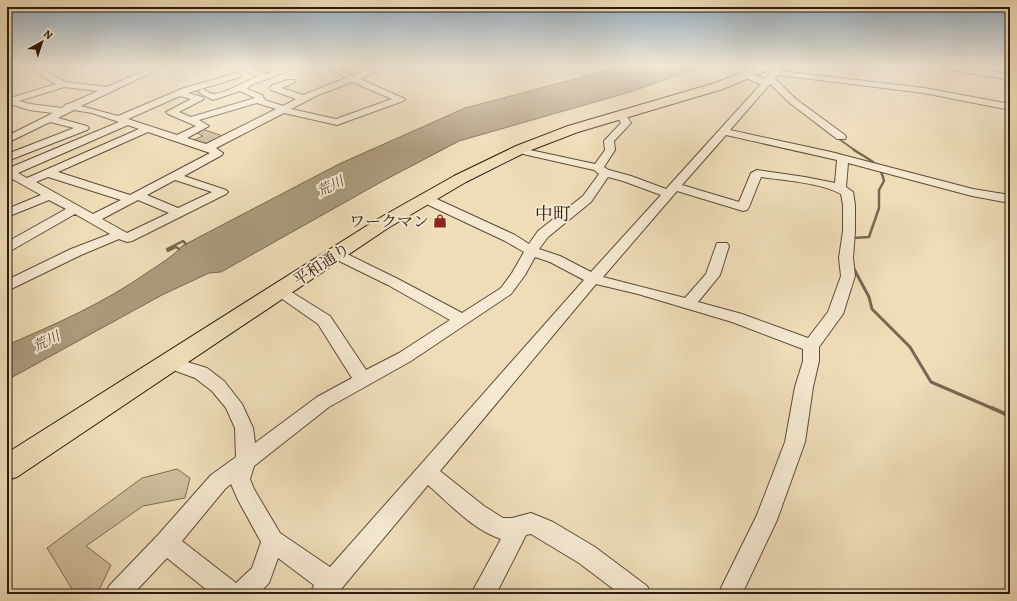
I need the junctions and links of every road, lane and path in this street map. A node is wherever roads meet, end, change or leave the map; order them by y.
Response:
1 (29, 94) edge
2 (97, 94) edge
3 (178, 94) edge
4 (183, 94) edge
5 (207, 94) edge
6 (221, 94) edge
7 (250, 94) edge
8 (291, 94) edge
9 (316, 94) edge
10 (387, 94) edge
11 (691, 94) edge
12 (754, 94) edge
13 (788, 94) edge
14 (944, 94) edge
15 (305, 99) junction
16 (9, 100) edge
17 (260, 100) junction
18 (1010, 107) edge
19 (66, 108) junction
20 (285, 110) junction
21 (621, 114) junction
22 (48, 118) junction
23 (190, 120) junction
24 (123, 121) junction
25 (147, 129) junction
26 (25, 130) junction
27 (723, 131) junction
28 (841, 138) dead end
29 (177, 139) junction
30 (7, 140) edge
31 (53, 140) junction
32 (73, 146) junction
33 (207, 148) junction
34 (521, 149) junction
35 (93, 153) junction
36 (7, 158) edge
37 (843, 159) junction
38 (602, 171) junction
39 (9, 172) edge
40 (48, 173) junction
41 (174, 176) junction
42 (27, 182) junction
43 (840, 188) junction
44 (670, 190) junction
45 (50, 195) junction
46 (134, 198) junction
47 (424, 198) junction
48 (1010, 199) edge
49 (75, 209) junction
50 (7, 213) edge
51 (179, 213) junction
52 (94, 219) junction
53 (120, 234) junction
54 (722, 246) dead end
55 (7, 247) edge
56 (531, 250) junction
57 (336, 254) junction
58 (593, 278) junction
59 (7, 286) edge
60 (280, 291) junction
61 (688, 304) junction
62 (463, 320) junction
63 (811, 346) junction
64 (171, 362) junction
65 (363, 380) junction
66 (246, 461) junction
67 (7, 468) edge
68 (427, 472) junction
69 (520, 527) junction
70 (272, 541) junction
71 (166, 543) junction
72 (327, 589) edge
73 (117, 594) edge
74 (231, 594) edge
75 (241, 594) edge
76 (483, 594) edge
77 (639, 594) edge
78 (730, 594) edge

1 - 16 street
2 - 19 street
3 - 24 street
4 - 23 street
5 - 6 street
7 - 17 street
8 - 15 street
9 - 15 street
10 - 20 street
11 - 21 highway, 平和通り
12 - 27 street
13 - 28 street
14 - 18 street
15 - 20 street
16 - 19 street
17 - 20 street
17 - 23 street
19 - 22 street
19 - 24 street
20 - 33 street
21 - 34 highway, 平和通り
21 - 38 street
22 - 26 street
22 - 31 street
23 - 29 street
24 - 25 street
24 - 32 street
25 - 29 street
25 - 35 street
26 - 30 street
26 - 31 street
27 - 37 street
27 - 44 street
29 - 33 street
31 - 32 street
31 - 36 street
32 - 35 street
32 - 39 street
33 - 41 street
34 - 38 street
34 - 47 highway, 平和通り
35 - 40 street
37 - 43 street
37 - 48 street
38 - 44 street
38 - 56 street
39 - 42 street
40 - 42 street
40 - 46 street
41 - 46 street
41 - 51 street
42 - 45 street
43 - 44 street
43 - 63 street
44 - 58 street
45 - 49 street
45 - 50 street
46 - 51 street
46 - 52 street
47 - 56 street
47 - 57 highway, 平和通り
49 - 52 street
49 - 55 street
51 - 53 street
52 - 53 street
53 - 59 street
54 - 61 street
56 - 58 street
56 - 62 street
57 - 60 highway, 平和通り
57 - 62 street
58 - 61 street
58 - 68 street
60 - 64 highway, 平和通り
60 - 65 street
61 - 63 street
62 - 65 street
63 - 78 street
64 - 66 street
64 - 67 highway, 平和通り
65 - 66 street
66 - 70 street
66 - 71 street
68 - 69 street
68 - 72 street
69 - 76 street
69 - 77 street
70 - 72 street
70 - 75 street
71 - 73 street
71 - 74 street

